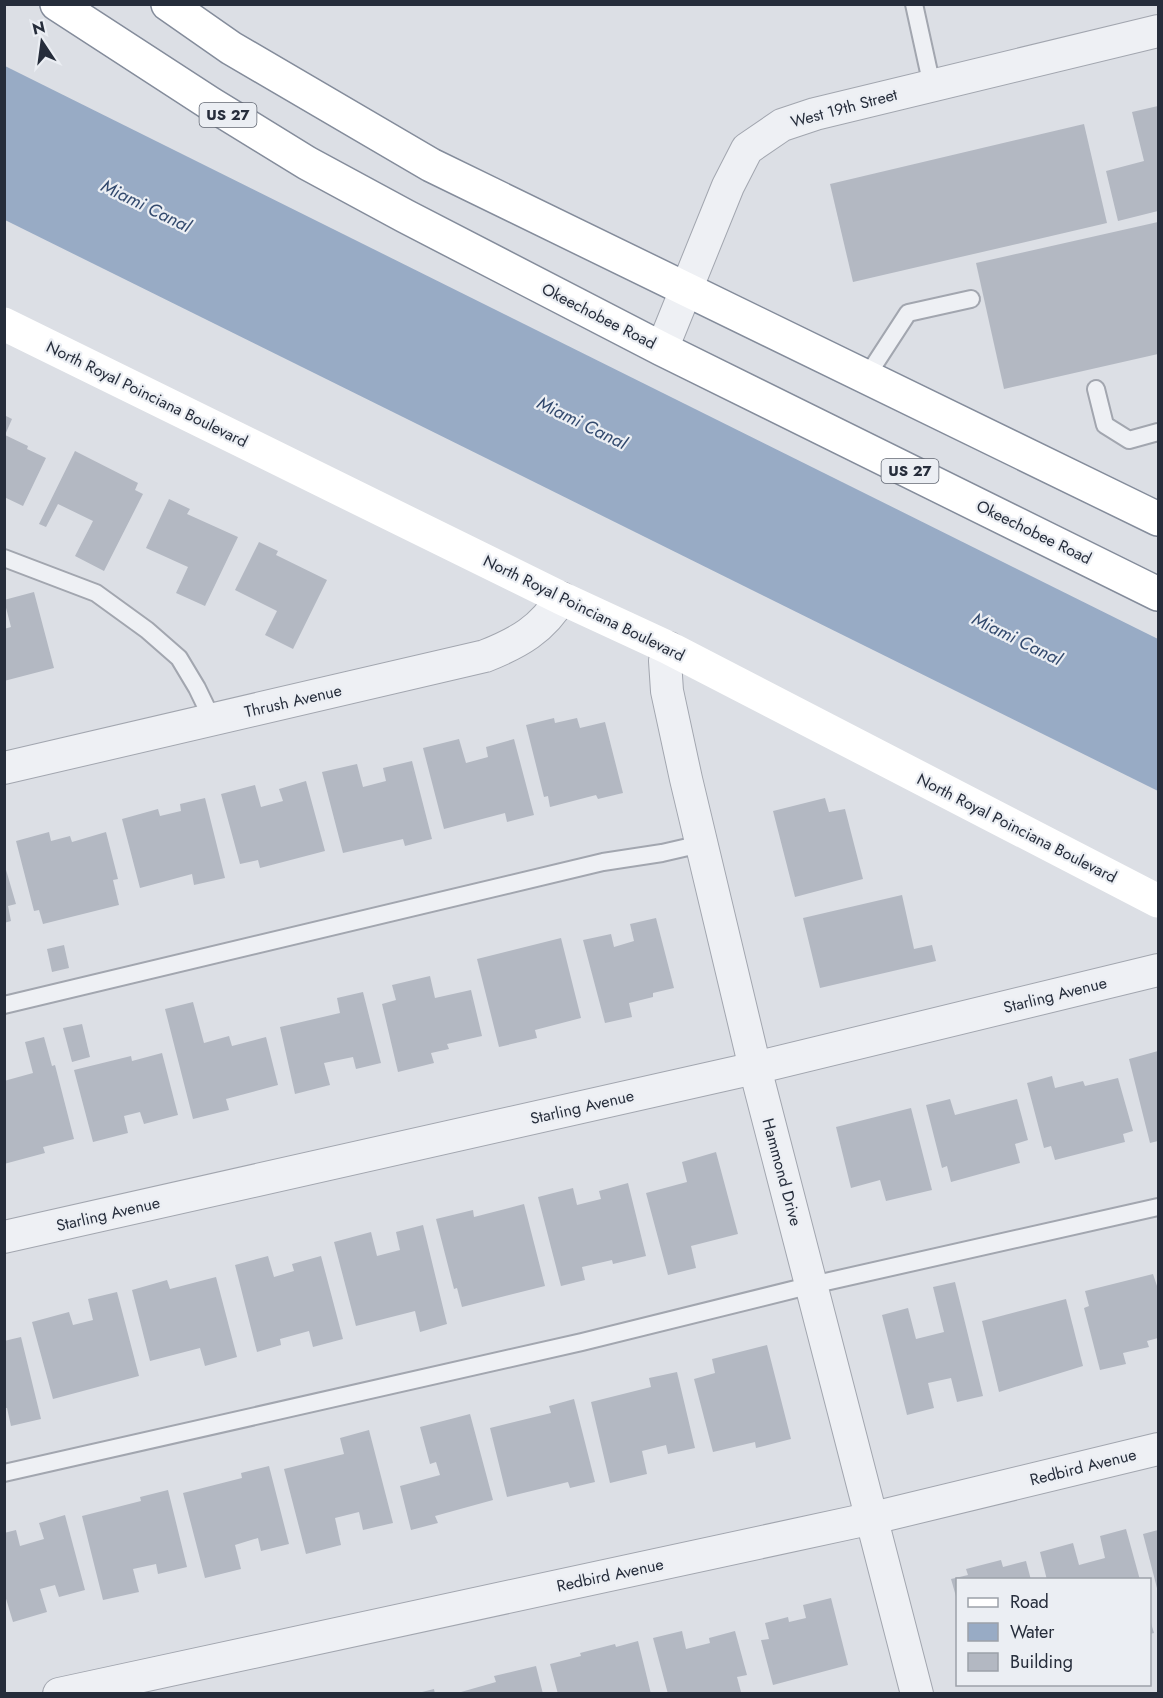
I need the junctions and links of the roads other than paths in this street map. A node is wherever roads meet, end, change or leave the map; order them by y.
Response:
1 (57, 4) edge
2 (168, 4) edge
3 (914, 4) edge
4 (1158, 31) edge
5 (932, 86) junction
6 (687, 288) junction
7 (971, 298) dead end
8 (4, 324) edge
9 (662, 349) junction
10 (867, 376) junction
11 (1096, 389) dead end
12 (1158, 432) edge
13 (1150, 509) edge
14 (4, 558) edge
15 (1158, 594) edge
16 (561, 598) junction
17 (669, 648) junction
18 (213, 721) junction
19 (4, 768) edge
20 (701, 844) junction
21 (1158, 901) edge
22 (1158, 970) edge
23 (4, 1005) edge
24 (755, 1068) junction
25 (1158, 1207) edge
26 (4, 1237) edge
27 (812, 1285) junction
28 (1158, 1449) edge
29 (4, 1473) edge
30 (873, 1518) junction
31 (59, 1694) edge
32 (917, 1694) edge

1 - 9 main road, Okeechobee Road / US 27
2 - 6 main road
3 - 5 lane
4 - 5 street, West 19th Street
5 - 6 street, West 19th Street
6 - 9 street, West 19th Street
6 - 10 main road
7 - 10 lane
8 - 16 main road, North Royal Poinciana Boulevard
9 - 15 main road, Okeechobee Road / US 27
10 - 13 main road
11 - 12 lane
14 - 18 lane
16 - 17 main road, North Royal Poinciana Boulevard
16 - 18 street, Thrush Avenue
17 - 20 street, Hammond Drive
17 - 21 main road, North Royal Poinciana Boulevard
18 - 19 street, Thrush Avenue
20 - 23 lane
20 - 24 street, Hammond Drive
22 - 24 street, Starling Avenue
24 - 26 street, Starling Avenue
24 - 27 street, Hammond Drive
25 - 27 lane
27 - 29 lane
27 - 30 street, Hammond Drive
28 - 30 street, Redbird Avenue
30 - 31 street, Redbird Avenue
30 - 32 street, Hammond Drive

